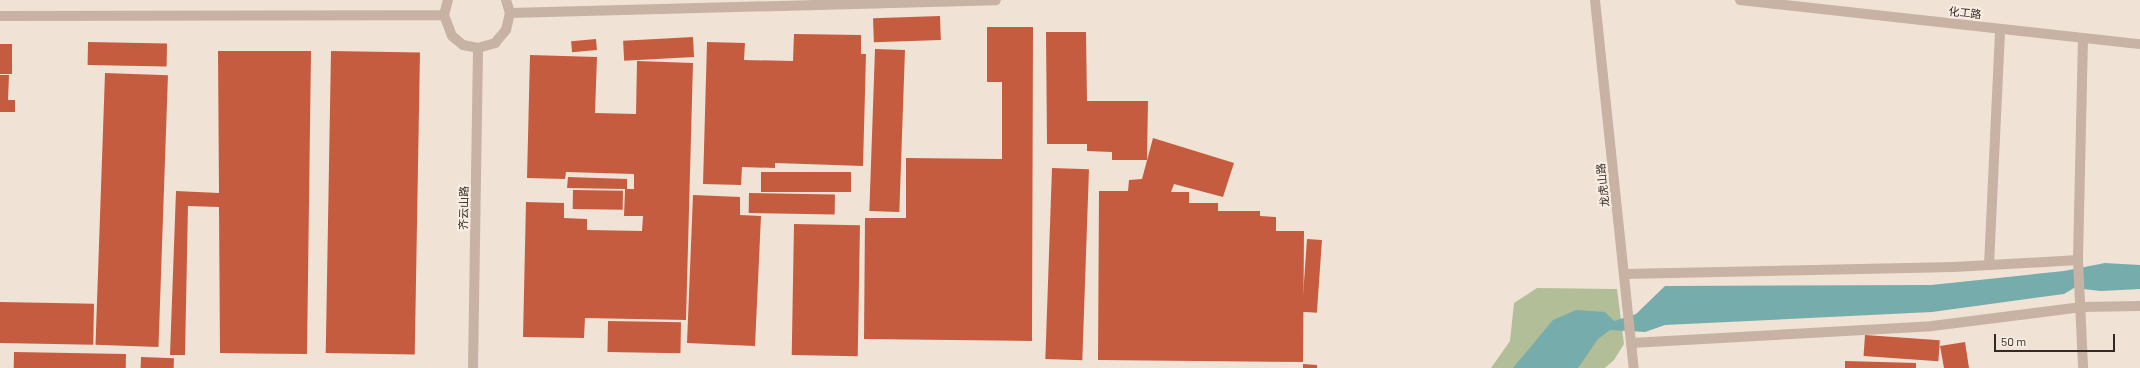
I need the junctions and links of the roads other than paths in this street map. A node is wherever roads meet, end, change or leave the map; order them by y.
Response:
1 (448, 0) edge
2 (506, 0) edge
3 (996, 0) edge
4 (1596, 0) edge
5 (1740, 0) edge
6 (510, 13) junction
7 (444, 15) junction
8 (0, 16) edge
9 (2000, 28) junction
10 (2082, 38) junction
11 (2140, 44) edge
12 (478, 48) junction
13 (2078, 260) junction
14 (1989, 265) junction
15 (1624, 274) junction
16 (2140, 306) edge
17 (2082, 307) junction
18 (1631, 343) junction
19 (473, 368) edge
20 (1634, 368) edge
21 (2082, 368) edge

1 - 7 street
2 - 6 street
3 - 6 street
4 - 15 street, 龙虎山路
5 - 9 street, 化工路
6 - 12 street
7 - 8 street
7 - 12 street
9 - 10 street, 化工路
9 - 14 street
10 - 11 street, 化工路
10 - 13 street
12 - 19 street, 齐云山路
13 - 14 street
13 - 17 street
14 - 15 street
15 - 18 street, 龙虎山路
16 - 17 street
17 - 18 street
17 - 21 street
18 - 20 street, 龙虎山路

